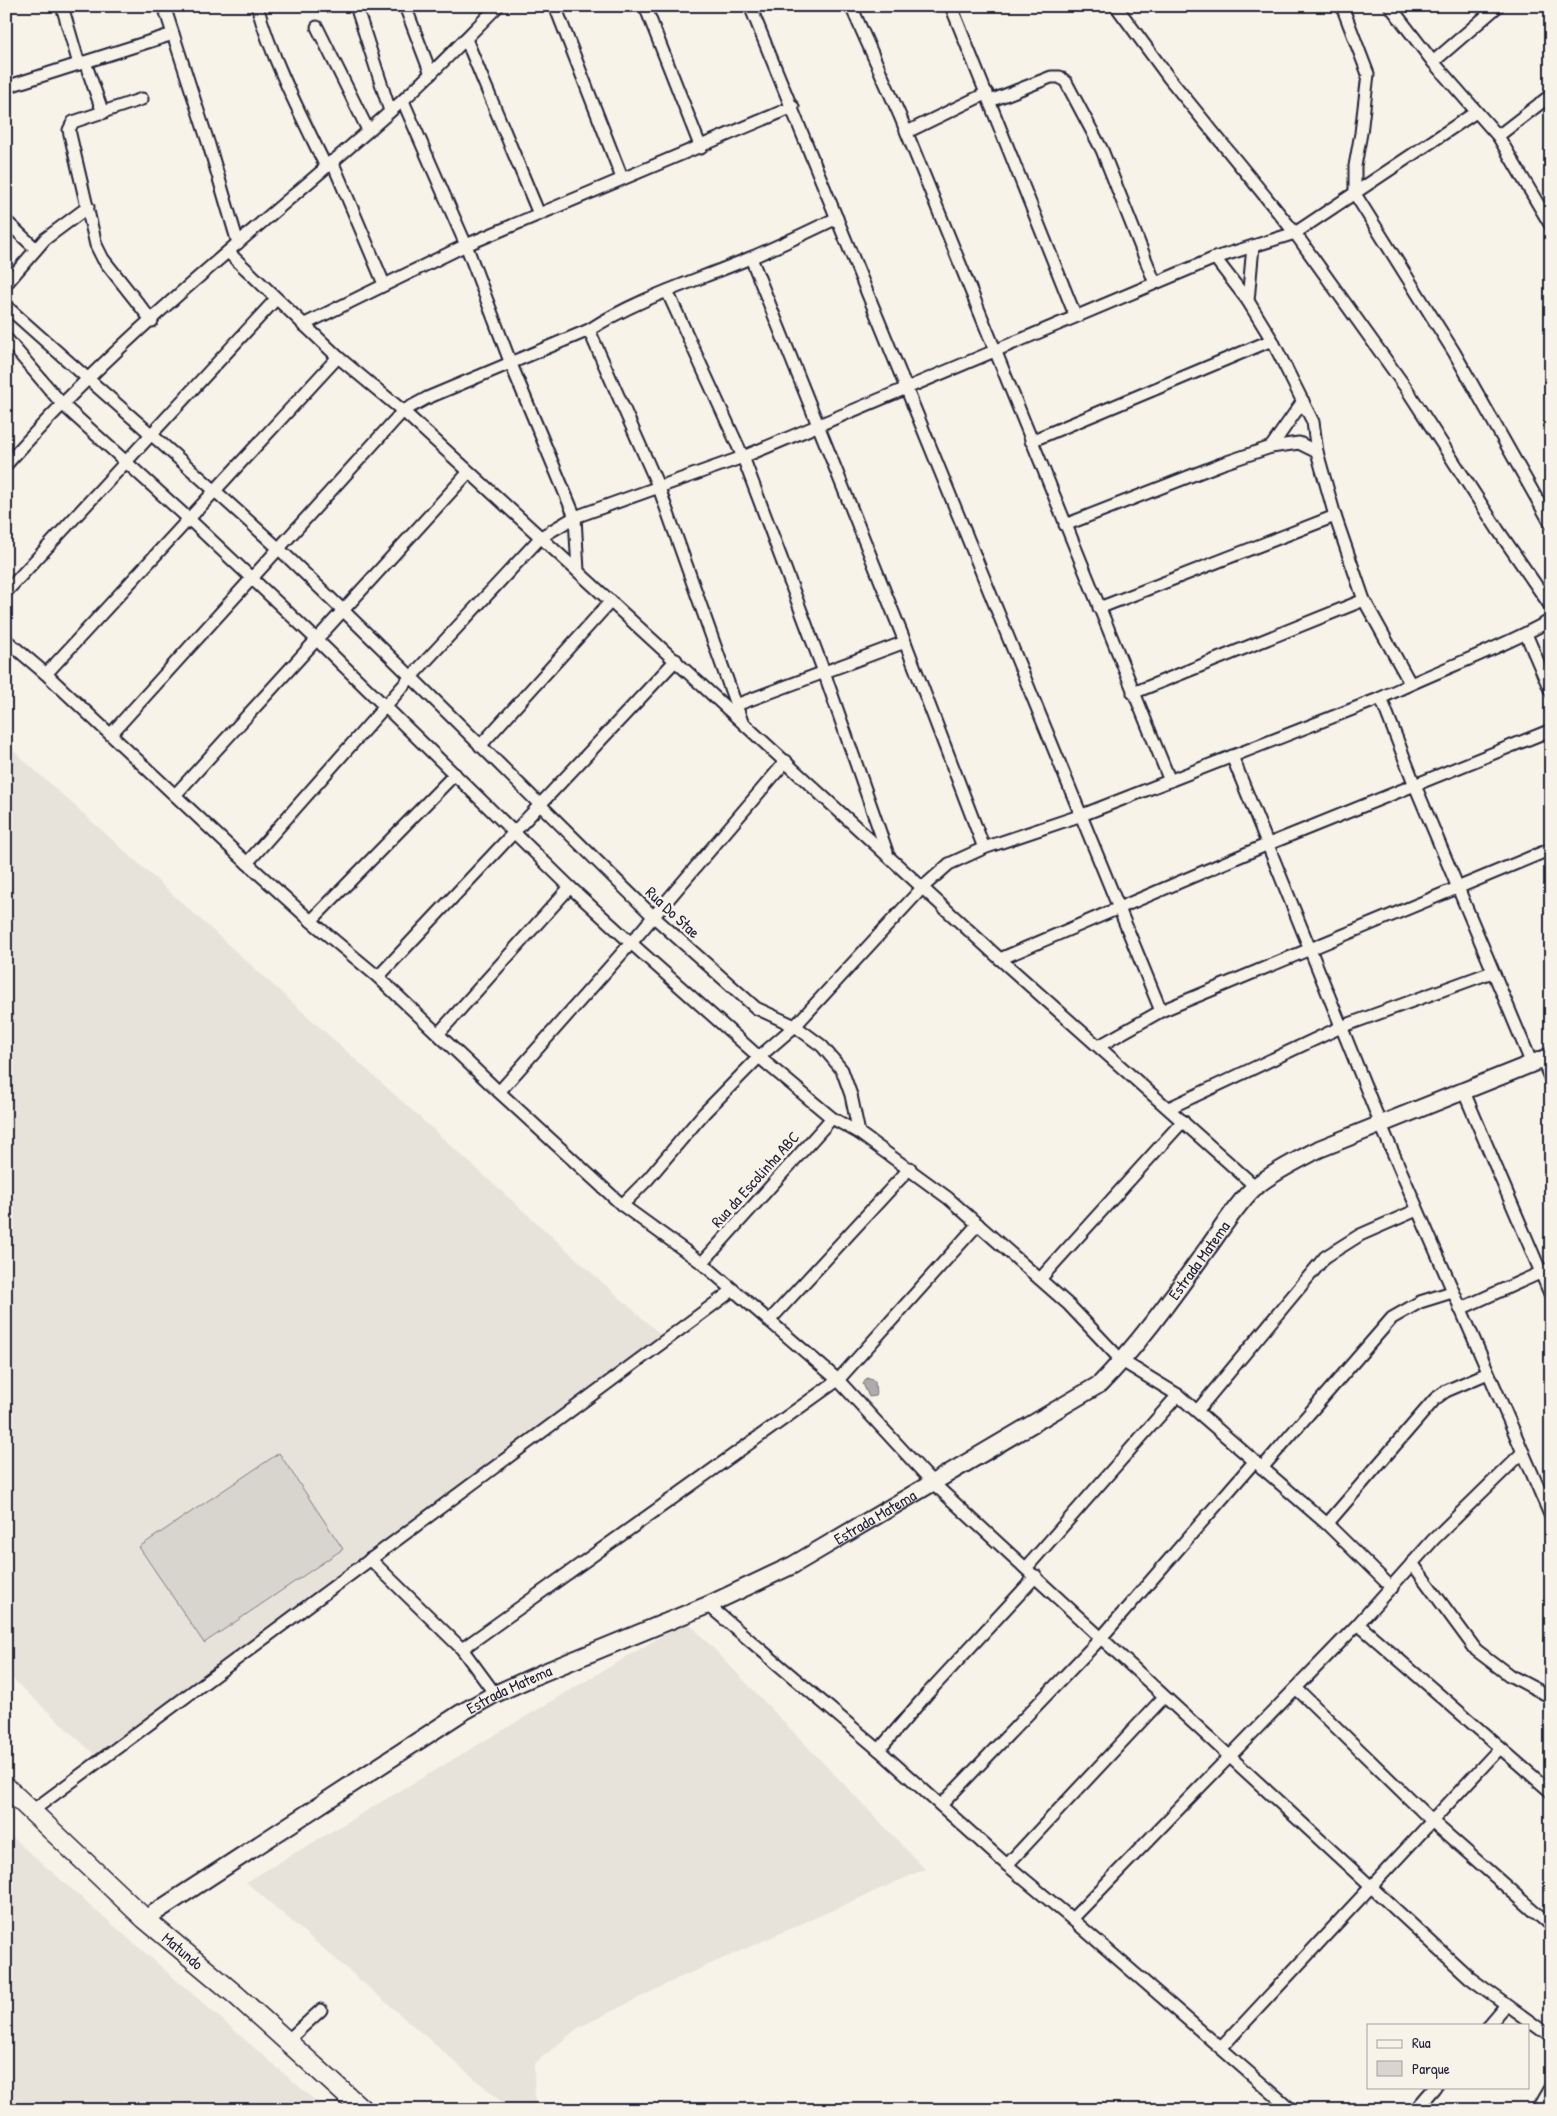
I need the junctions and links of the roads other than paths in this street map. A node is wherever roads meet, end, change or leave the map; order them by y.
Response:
1 (62, 6) edge
2 (164, 6) edge
3 (257, 6) edge
4 (356, 6) edge
5 (405, 6) edge
6 (555, 6) edge
7 (645, 6) edge
8 (750, 6) edge
9 (851, 6) edge
10 (951, 6) edge
11 (1116, 6) edge
12 (1342, 6) edge
13 (1390, 6) edge
14 (1498, 6) edge
15 (492, 9) edge
16 (317, 27) dead end
17 (173, 34) junction
18 (466, 39) junction
19 (1433, 62) junction
20 (82, 63) junction
21 (432, 74) junction
22 (6, 86) edge
23 (1551, 95) edge
24 (988, 97) junction
25 (142, 99) dead end
26 (402, 101) junction
27 (793, 107) junction
28 (390, 111) junction
29 (1476, 112) junction
30 (103, 113) junction
31 (368, 130) junction
32 (907, 132) junction
33 (1498, 136) junction
34 (702, 148) junction
35 (329, 164) junction
36 (622, 178) junction
37 (1355, 194) junction
38 (88, 207) junction
39 (538, 214) junction
40 (837, 218) junction
41 (6, 221) edge
42 (1551, 226) edge
43 (1294, 233) junction
44 (238, 243) junction
45 (466, 245) junction
46 (1253, 246) junction
47 (36, 249) junction
48 (228, 252) junction
49 (751, 258) junction
50 (1215, 258) junction
51 (1156, 283) junction
52 (6, 284) edge
53 (384, 284) junction
54 (667, 291) junction
55 (276, 299) junction
56 (1248, 300) junction
57 (6, 306) edge
58 (1075, 315) junction
59 (152, 321) junction
60 (303, 325) junction
61 (589, 330) junction
62 (6, 338) edge
63 (1272, 340) junction
64 (995, 350) junction
65 (338, 357) junction
66 (511, 364) junction
67 (87, 380) junction
68 (906, 387) junction
69 (1302, 401) junction
70 (62, 404) junction
71 (403, 411) junction
72 (817, 425) junction
73 (152, 433) junction
74 (1030, 442) junction
75 (1271, 448) junction
76 (1317, 452) junction
77 (743, 457) junction
78 (125, 462) junction
79 (6, 465) edge
80 (468, 473) junction
81 (659, 488) junction
82 (216, 492) junction
83 (1335, 516) junction
84 (575, 517) junction
85 (190, 520) junction
86 (1551, 524) edge
87 (1065, 526) junction
88 (541, 537) junction
89 (278, 549) junction
90 (578, 572) junction
91 (251, 577) junction
92 (6, 592) edge
93 (1364, 600) junction
94 (611, 601) junction
95 (1551, 606) edge
96 (1099, 608) junction
97 (342, 612) junction
98 (1551, 620) edge
99 (1526, 634) junction
100 (316, 639) junction
101 (6, 640) edge
102 (905, 642) junction
103 (676, 660) junction
104 (824, 672) junction
105 (46, 674) junction
106 (411, 677) junction
107 (1410, 683) junction
108 (1551, 692) edge
109 (1133, 693) junction
110 (1381, 698) junction
111 (736, 704) junction
112 (386, 706) junction
113 (742, 720) junction
114 (1551, 730) edge
115 (111, 734) junction
116 (480, 746) junction
117 (1232, 756) junction
118 (786, 761) junction
119 (455, 774) junction
120 (1170, 780) junction
121 (1414, 783) junction
122 (176, 794) junction
123 (540, 806) junction
124 (1082, 814) junction
125 (514, 833) junction
126 (1266, 845) junction
127 (984, 848) junction
128 (1551, 849) edge
129 (888, 855) junction
130 (247, 862) junction
131 (570, 887) junction
132 (923, 887) junction
133 (1459, 888) junction
134 (1119, 907) junction
135 (654, 917) junction
136 (311, 922) junction
137 (631, 943) junction
138 (1310, 950) junction
139 (1000, 959) junction
140 (1492, 972) junction
141 (378, 977) junction
142 (1161, 1011) junction
143 (796, 1026) junction
144 (1341, 1027) junction
145 (438, 1034) junction
146 (1099, 1046) junction
147 (759, 1057) junction
148 (1541, 1060) edge
149 (1551, 1080) edge
150 (499, 1092) junction
151 (1464, 1092) junction
152 (1169, 1108) junction
153 (832, 1118) junction
154 (1183, 1121) junction
155 (1381, 1125) junction
156 (859, 1132) junction
157 (910, 1168) junction
158 (1256, 1187) junction
159 (622, 1205) junction
160 (1417, 1210) junction
161 (978, 1224) junction
162 (702, 1263) junction
163 (1546, 1270) edge
164 (1040, 1280) junction
165 (733, 1290) junction
166 (1452, 1292) junction
167 (1551, 1296) edge
168 (1460, 1309) junction
169 (769, 1321) junction
170 (1122, 1361) junction
171 (1488, 1373) junction
172 (838, 1380) junction
173 (1178, 1396) junction
174 (1197, 1412) junction
175 (1523, 1452) junction
176 (1258, 1465) junction
177 (933, 1483) junction
178 (1551, 1517) edge
179 (1327, 1524) junction
180 (370, 1559) junction
181 (1412, 1563) junction
182 (1027, 1567) junction
183 (1036, 1576) junction
184 (1392, 1588) junction
185 (708, 1604) junction
186 (1358, 1624) junction
187 (1101, 1638) junction
188 (462, 1650) junction
189 (1296, 1688) junction
190 (495, 1694) junction
191 (1551, 1696) edge
192 (1164, 1697) junction
193 (1499, 1749) junction
194 (880, 1750) junction
195 (1229, 1758) junction
196 (6, 1787) edge
197 (1551, 1792) edge
198 (941, 1805) junction
199 (32, 1811) junction
200 (1433, 1822) junction
201 (1007, 1865) junction
202 (1370, 1886) junction
203 (145, 1919) junction
204 (1072, 1919) junction
205 (1551, 1926) edge
206 (1506, 2005) junction
207 (321, 2010) dead end
208 (1490, 2024) edge
209 (1551, 2037) edge
210 (287, 2041) junction
211 (1221, 2048) junction
212 (1551, 2086) edge
213 (1434, 2088) edge
214 (363, 2110) edge
215 (1292, 2110) edge
216 (1416, 2110) edge
217 (1537, 2110) edge

1 - 20 street
2 - 17 street
3 - 35 street
4 - 28 street
5 - 21 street
6 - 36 street
7 - 34 street
8 - 27 street
9 - 32 street
10 - 24 street
11 - 43 street
12 - 37 street
13 - 19 street
14 - 19 street
15 - 18 street
16 - 31 street
17 - 20 street
17 - 44 street
18 - 21 street
18 - 39 street
19 - 29 street
20 - 22 street
20 - 30 street
21 - 26 street
23 - 33 street
24 - 32 street
24 - 51 street
24 - 58 street
25 - 30 street
26 - 28 street
26 - 45 street
27 - 34 street
27 - 40 street
28 - 31 street
29 - 33 street
29 - 37 street
30 - 38 street
31 - 35 street
32 - 64 street
33 - 42 street
34 - 36 street
35 - 44 street
35 - 53 street
36 - 39 street
37 - 43 street
37 - 86 street
38 - 47 street
38 - 59 street
39 - 45 street
40 - 49 street
40 - 68 street
41 - 47 street
43 - 46 street
43 - 95 street
44 - 48 street
45 - 53 street
45 - 66 street
46 - 50 street
46 - 56 street
47 - 52 street
48 - 55 street
48 - 59 street
49 - 54 street
49 - 72 street
50 - 51 street
50 - 56 street
51 - 58 street
53 - 60 street
54 - 61 street
54 - 77 street
55 - 60 street
55 - 73 street
56 - 63 street
57 - 67 street, Rua Do Stae
58 - 64 street
59 - 67 street
60 - 65 street
61 - 66 street
61 - 81 street
62 - 70 street
63 - 69 street
63 - 74 street
64 - 68 street
64 - 74 street
65 - 71 street
65 - 82 street
66 - 71 street
66 - 84 street
67 - 70 street
67 - 73 street, Rua Do Stae
68 - 72 street
68 - 124 street
69 - 75 street
69 - 76 street
70 - 78 street
70 - 79 street
71 - 80 street
71 - 89 street
72 - 77 street
72 - 102 street
73 - 78 street
73 - 82 street, Rua Do Stae
74 - 87 street
75 - 76 street
75 - 87 street
76 - 83 street
77 - 81 street
77 - 104 street
78 - 85 street
78 - 92 street
80 - 88 street
80 - 97 street
81 - 84 street
81 - 111 street
82 - 85 street
82 - 89 street, Rua Do Stae
83 - 93 street
83 - 96 street
84 - 88 street
84 - 90 street
85 - 91 street
85 - 105 street
87 - 96 street
88 - 90 street
88 - 106 street
89 - 91 street
89 - 97 street, Rua Do Stae
90 - 94 street
91 - 100 street
91 - 115 street
93 - 107 street
93 - 109 street
94 - 103 street
94 - 116 street
96 - 109 street
97 - 100 street
97 - 106 street, Rua Do Stae
98 - 99 street
99 - 107 street
99 - 108 street
100 - 112 street
100 - 122 street
101 - 105 street
102 - 104 street
102 - 127 street
103 - 113 street
103 - 123 street
104 - 111 street
104 - 129 street
105 - 115 street
106 - 112 street
106 - 116 street, Rua Do Stae
107 - 110 street
109 - 120 street
110 - 117 street
110 - 121 street
111 - 113 street
112 - 119 street
112 - 130 street
113 - 118 street
114 - 121 street
115 - 122 street
116 - 123 street, Rua Do Stae
117 - 120 street
117 - 126 street
118 - 129 street
118 - 135 street
119 - 125 street
119 - 136 street
120 - 124 street
121 - 126 street
121 - 133 street
122 - 130 street
123 - 125 street
123 - 135 street, Rua Do Stae
124 - 127 street
124 - 134 street
125 - 131 street
125 - 141 street
126 - 134 street
126 - 138 street
127 - 132 street
128 - 133 street
129 - 132 street
130 - 136 street
131 - 137 street
131 - 145 street
132 - 139 street
132 - 143 street
133 - 138 street
133 - 140 street
134 - 139 street
134 - 142 street
135 - 137 street
135 - 143 street, Rua Do Stae
136 - 141 street
137 - 147 street
137 - 150 street
138 - 142 street
138 - 144 street
139 - 146 street
140 - 144 street
140 - 148 street
141 - 145 street
142 - 146 street
143 - 147 street
143 - 156 street, Rua Do Stae
144 - 152 street
144 - 155 street
145 - 150 street
146 - 152 street
147 - 153 street
147 - 159 street
148 - 149 street
148 - 151 street, Estrada Matema
150 - 159 street
151 - 155 street, Estrada Matema
151 - 163 street
152 - 154 street
153 - 156 street
153 - 162 street, Rua da Escolinha ABC
154 - 158 street
154 - 164 street
155 - 158 street, Estrada Matema
155 - 160 street
156 - 157 street
157 - 161 street
157 - 169 street
158 - 170 street, Estrada Matema
159 - 162 street
160 - 166 street
160 - 174 street
161 - 164 street
161 - 172 street
162 - 165 street
163 - 167 street
163 - 168 street
164 - 170 street
165 - 169 street
165 - 180 street
166 - 168 street
166 - 176 street
168 - 171 street
169 - 172 street
170 - 173 street
170 - 177 street, Estrada Matema
171 - 175 street
171 - 179 street
172 - 177 street
172 - 188 street
173 - 174 street
173 - 182 street
174 - 176 street
175 - 178 street
175 - 181 street
176 - 179 street
176 - 187 street
177 - 182 street
177 - 185 street, Estrada Matema
179 - 184 street
180 - 188 street
180 - 199 street
181 - 184 street
181 - 191 street
182 - 183 street
183 - 187 street
183 - 194 street
184 - 186 street
185 - 190 street, Estrada Matema
185 - 194 street
186 - 189 street
186 - 193 street
187 - 192 street
187 - 198 street
188 - 190 street
189 - 195 street
189 - 200 street
190 - 203 street, Estrada Matema
192 - 195 street
192 - 201 street
193 - 197 street
193 - 200 street
194 - 198 street
195 - 202 street
195 - 204 street
196 - 199 main road, Matundo
198 - 201 street
199 - 203 main road, Matundo
200 - 202 street
200 - 205 street
201 - 204 street
202 - 206 street
202 - 211 street
203 - 210 main road, Matundo
204 - 211 street
206 - 208 street
206 - 209 street
207 - 210 street
210 - 214 main road, Matundo
211 - 215 street
212 - 217 street
213 - 216 street

